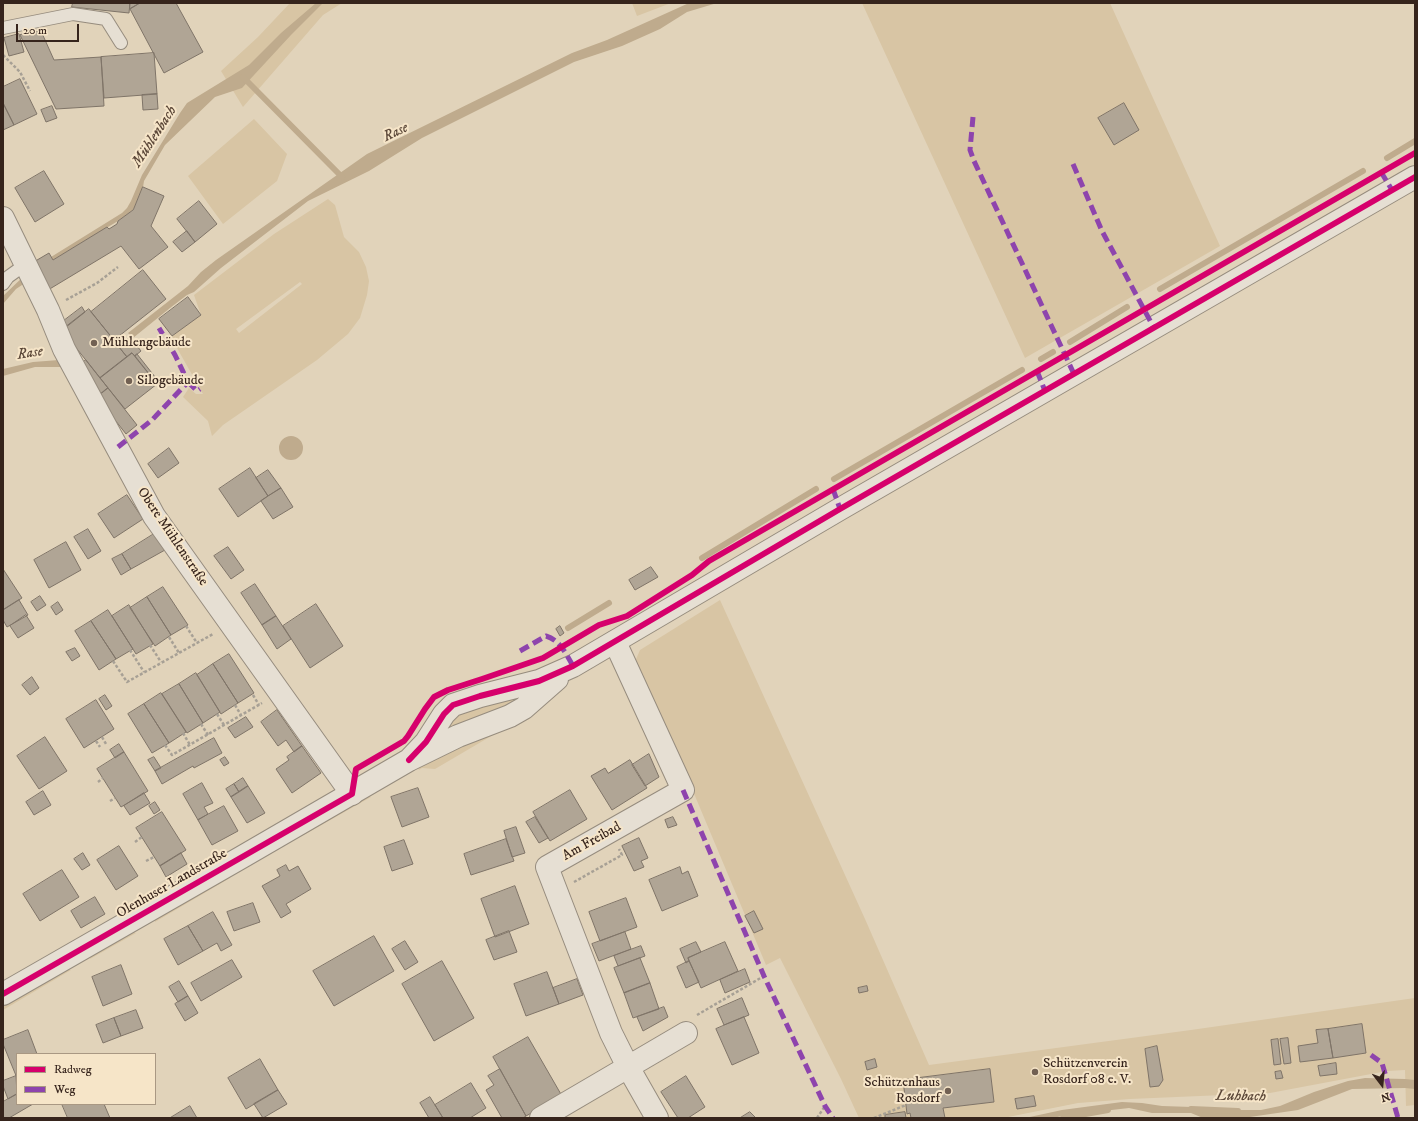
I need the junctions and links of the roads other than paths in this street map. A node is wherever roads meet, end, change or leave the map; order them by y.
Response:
1 (3, 28) edge
2 (121, 43) dead end
3 (1415, 177) edge
4 (3, 218) edge
5 (29, 271) junction
6 (3, 284) edge
7 (615, 642) junction
8 (573, 666) junction
9 (409, 760) junction
10 (352, 794) junction
11 (3, 994) edge
12 (686, 1033) road end
13 (628, 1067) junction
14 (541, 1118) edge
15 (657, 1118) edge

1 - 2 lane
3 - 7 street, Olenhuser Landstraße
4 - 5 street, Obere Mühlenstraße
5 - 6 lane
5 - 10 street, Obere Mühlenstraße
7 - 8 street, Olenhuser Landstraße
7 - 13 street, Am Freibad
8 - 9 street, Olenhuser Landstraße
8 - 9 street, Olenhuser Landstraße
9 - 10 street, Olenhuser Landstraße
10 - 11 street, Olenhuser Landstraße
12 - 13 street
13 - 14 street
13 - 15 street, Am Freibad

